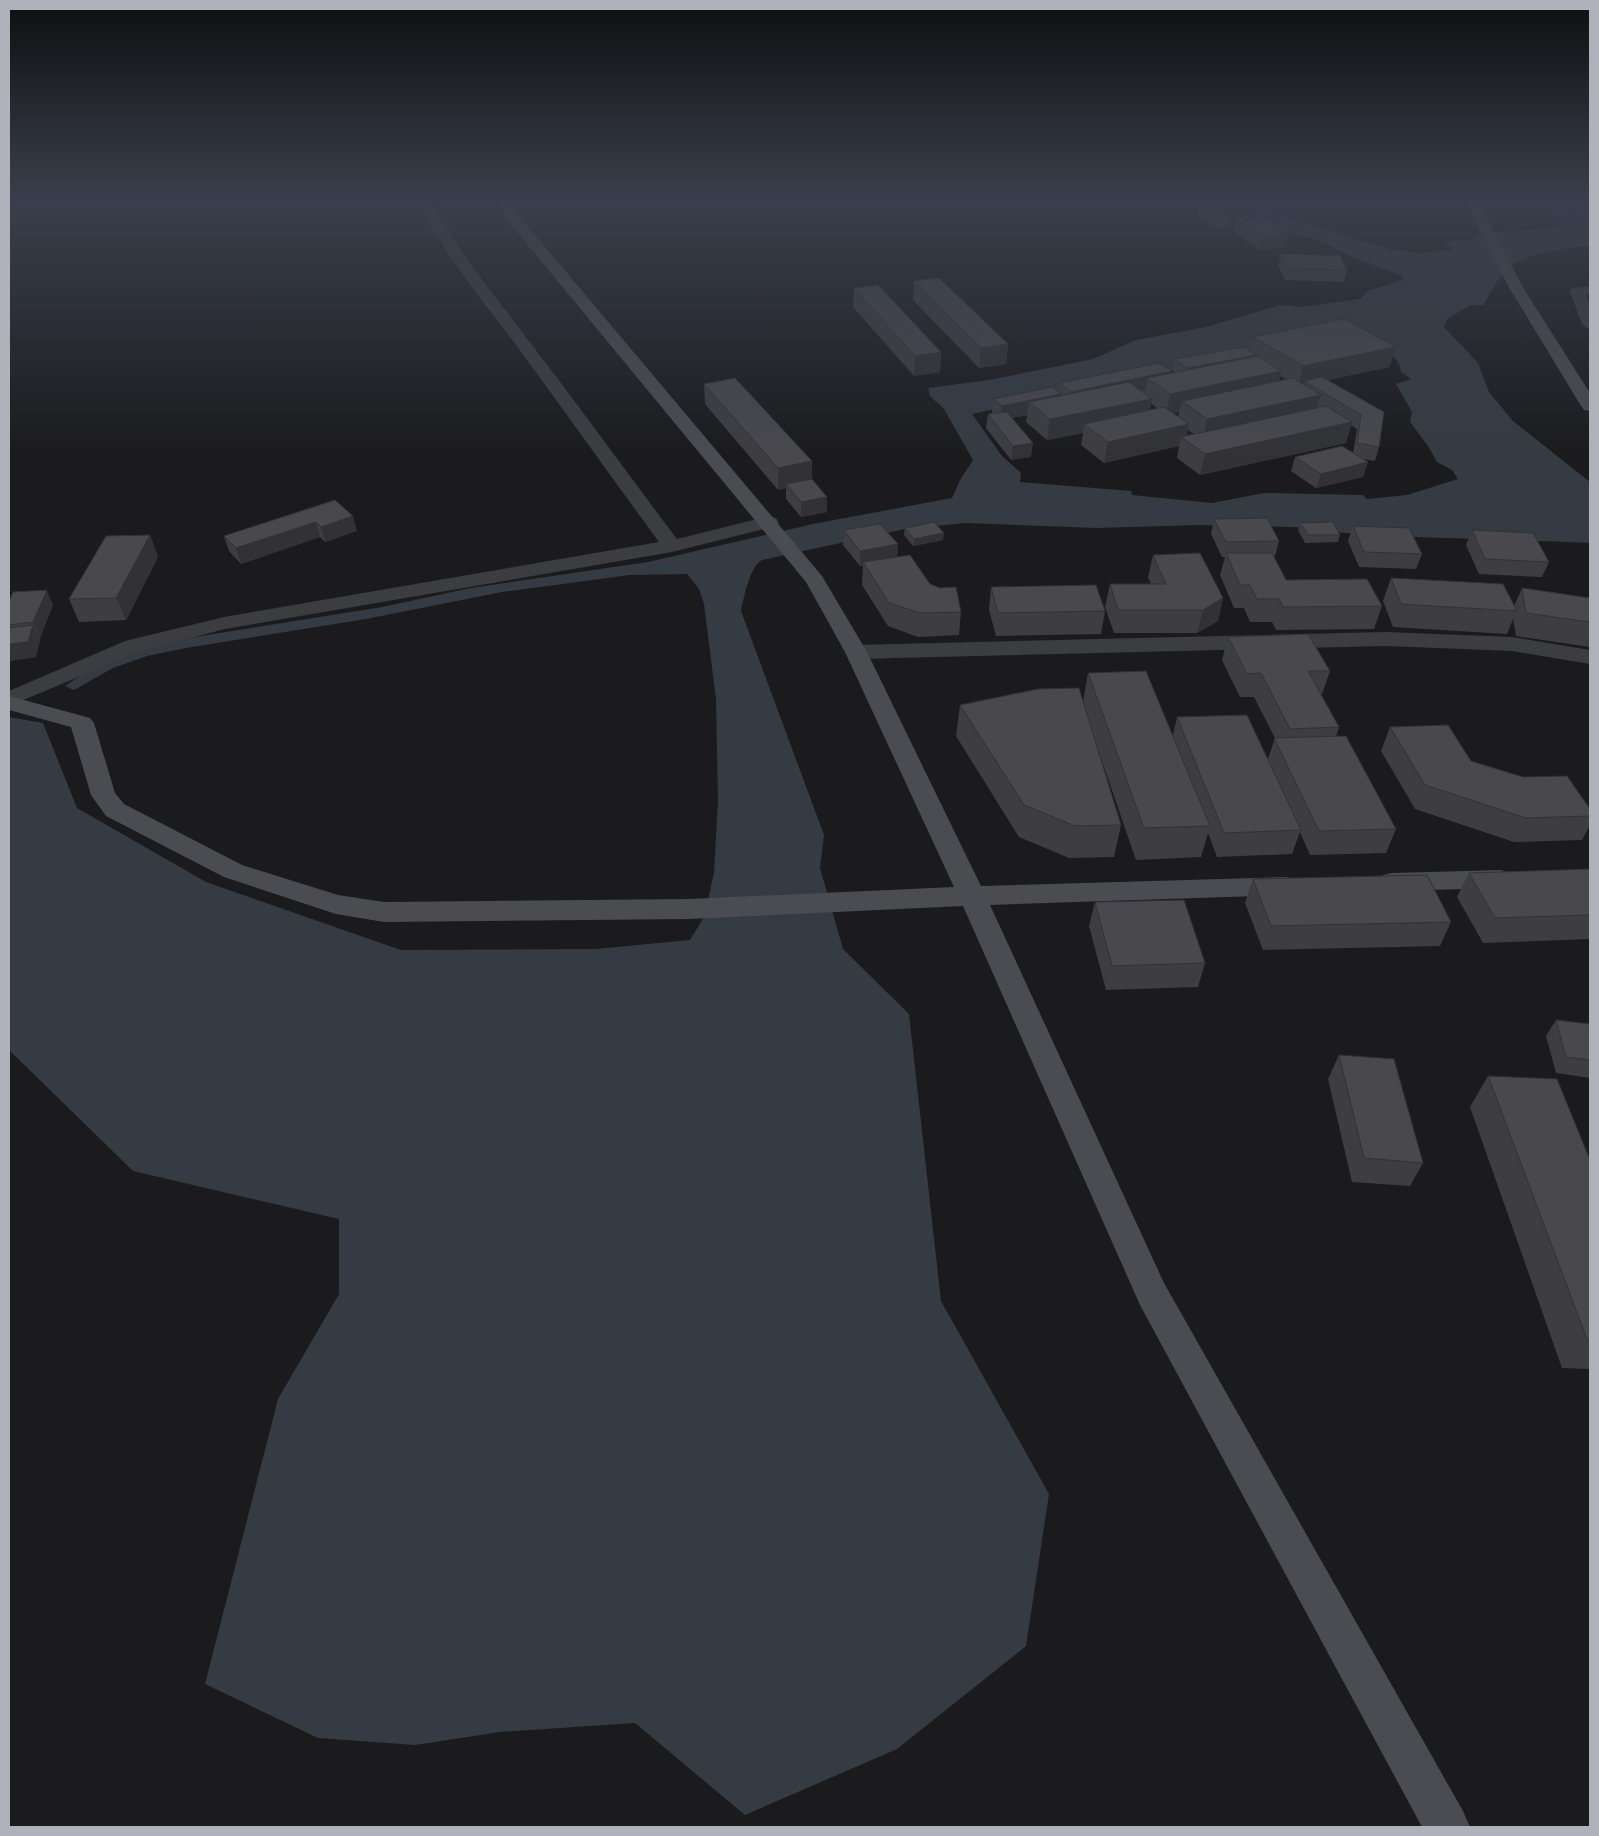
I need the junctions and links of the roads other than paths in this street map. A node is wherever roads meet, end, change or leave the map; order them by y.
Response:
1 (476, 284) edge
2 (568, 284) edge
3 (1514, 284) edge
4 (1590, 290) edge
5 (1590, 324) edge
6 (1588, 399) edge
7 (769, 522) junction
8 (672, 546) junction
9 (856, 652) junction
10 (1590, 656) edge
11 (9, 699) edge
12 (9, 703) edge
13 (1520, 878) edge
14 (1371, 883) edge
15 (1311, 885) edge
16 (972, 896) junction
17 (1447, 1827) edge

1 - 8 street
2 - 7 street
3 - 6 street
4 - 5 street
7 - 8 street
7 - 9 street
8 - 11 street
9 - 10 street
9 - 16 street
12 - 16 street
13 - 14 street
15 - 16 street
16 - 17 street

